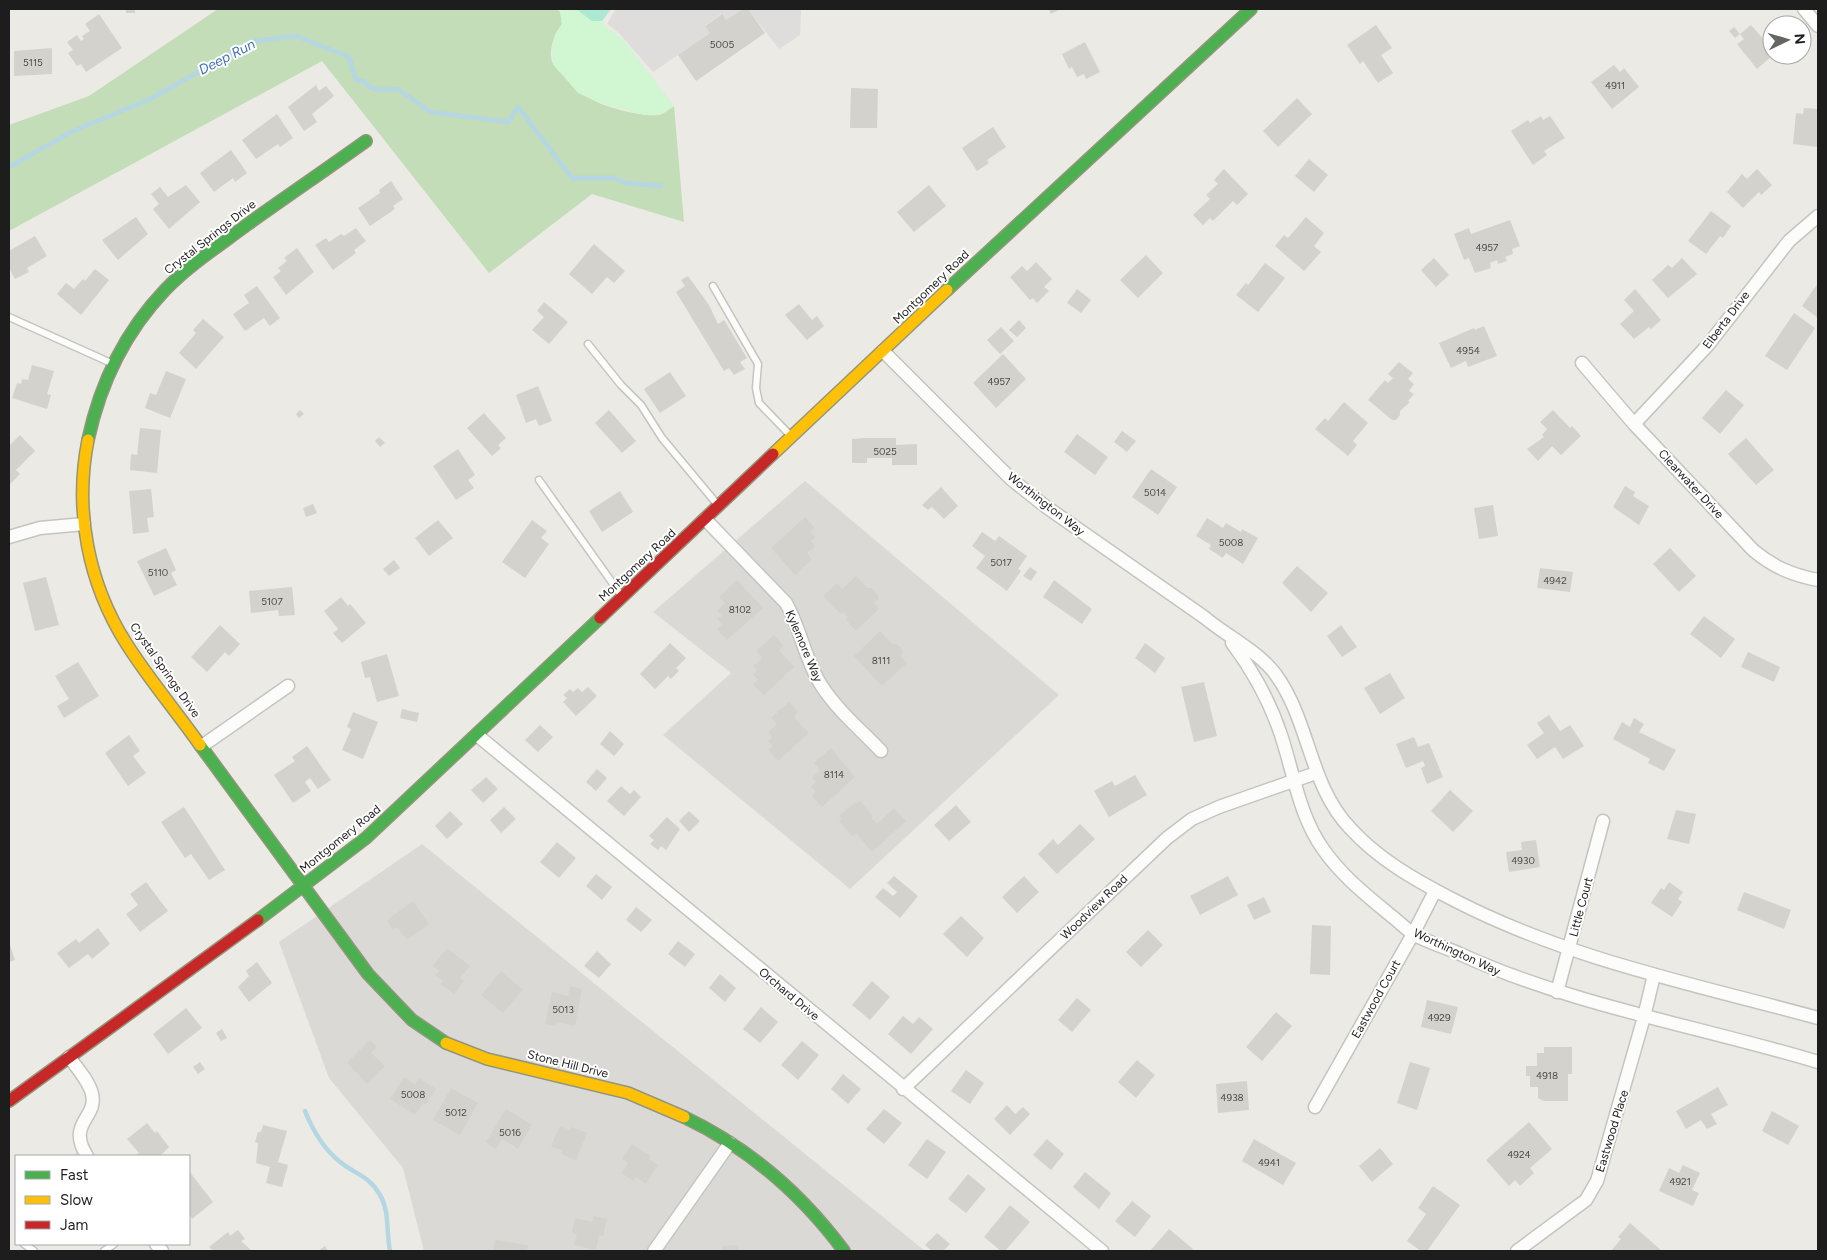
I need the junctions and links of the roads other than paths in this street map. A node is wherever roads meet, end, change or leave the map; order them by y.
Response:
1 (1250, 9) edge
2 (1804, 9) edge
3 (1818, 26) edge
4 (366, 142) dead end
5 (1818, 216) edge
6 (713, 286) dead end
7 (9, 317) edge
8 (588, 344) dead end
9 (884, 351) junction
10 (1582, 363) dead end
11 (112, 364) junction
12 (1634, 424) junction
13 (792, 437) junction
14 (539, 480) dead end
15 (719, 506) junction
16 (705, 519) junction
17 (84, 524) junction
18 (9, 537) edge
19 (1818, 580) edge
20 (622, 597) junction
21 (1226, 635) junction
22 (288, 686) dead end
23 (477, 735) junction
24 (202, 746) junction
25 (882, 751) dead end
26 (1316, 773) junction
27 (1293, 781) junction
28 (1603, 822) dead end
29 (303, 887) junction
30 (1435, 891) junction
31 (1413, 934) junction
32 (1570, 948) junction
33 (1654, 975) junction
34 (1557, 992) junction
35 (1644, 1017) junction
36 (1818, 1018) edge
37 (69, 1057) junction
38 (1818, 1062) edge
39 (903, 1089) junction
40 (9, 1101) edge
41 (1316, 1107) dead end
42 (730, 1143) junction
43 (86, 1155) edge
44 (654, 1251) edge
45 (844, 1251) edge
46 (1102, 1251) edge
47 (1516, 1251) edge

1 - 9 main road, Montgomery Road
2 - 3 street
4 - 11 main road, Crystal Springs Drive
5 - 12 street, Elberta Drive
6 - 13 lane
7 - 11 lane
8 - 15 lane
9 - 13 main road, Montgomery Road
9 - 21 street, Worthington Way
10 - 12 street, Clearwater Drive
11 - 17 main road, Crystal Springs Drive
12 - 19 street, Clearwater Drive
13 - 15 main road, Montgomery Road
14 - 20 lane
15 - 16 main road, Montgomery Road
16 - 20 main road, Montgomery Road
16 - 25 street, Kylemore Way
17 - 18 street
17 - 24 main road, Crystal Springs Drive
20 - 23 main road, Montgomery Road
21 - 26 street, Worthington Way
21 - 27 street, Worthington Way
22 - 24 street
23 - 29 main road, Montgomery Road
23 - 39 street, Orchard Drive
24 - 29 main road, Crystal Springs Drive
26 - 27 street, Woodview Road
26 - 30 street, Worthington Way
27 - 31 street, Worthington Way
27 - 39 street, Woodview Road
28 - 32 street, Little Court
29 - 37 main road, Montgomery Road
29 - 42 main road, Stone Hill Drive
30 - 31 street, Eastwood Court
30 - 32 street, Worthington Way
31 - 34 street, Worthington Way
31 - 41 street, Eastwood Court
32 - 33 street, Worthington Way
32 - 34 street, Little Court
33 - 35 street, Eastwood Place
33 - 36 street, Worthington Way
34 - 35 street, Worthington Way
35 - 38 street, Worthington Way
35 - 47 street, Eastwood Place
37 - 40 main road, Montgomery Road
37 - 43 street
39 - 46 street, Orchard Drive
42 - 44 street
42 - 45 main road, Stone Hill Drive

